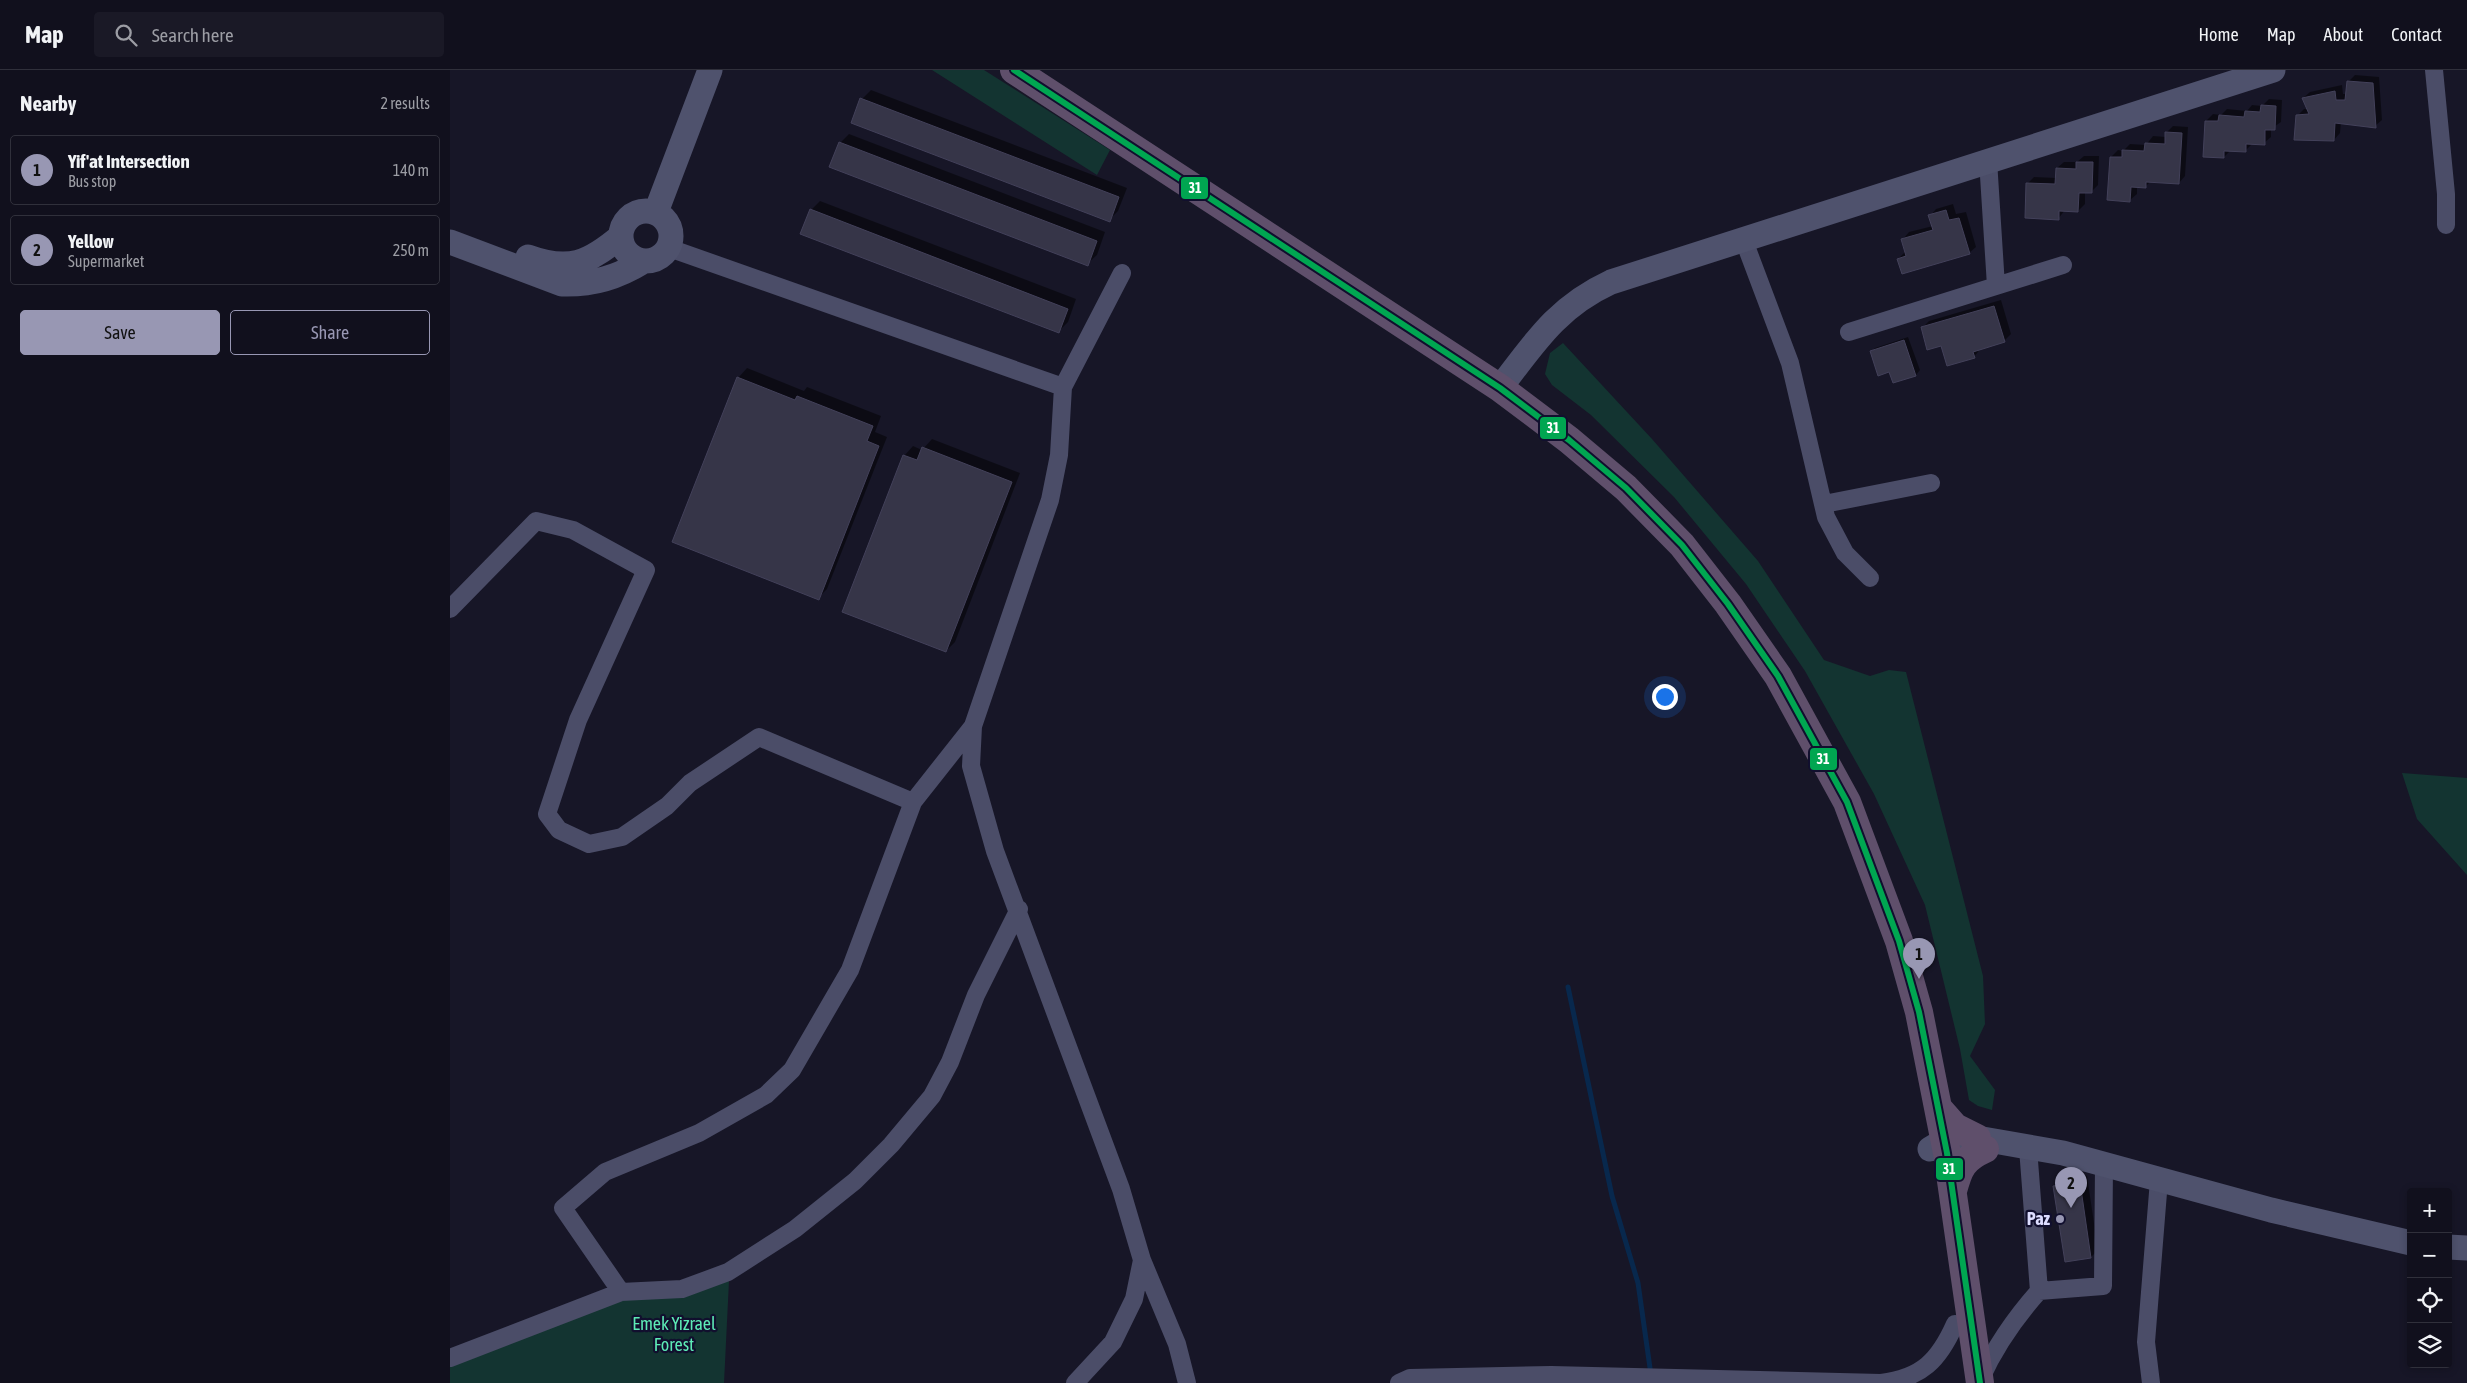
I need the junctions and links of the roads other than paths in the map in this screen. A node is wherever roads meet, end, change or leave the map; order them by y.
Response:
1 (710, 70) edge
2 (1014, 70) edge
3 (2273, 70) edge
4 (2434, 70) edge
5 (1988, 160) junction
6 (656, 212) junction
7 (2446, 225) dead end
8 (450, 228) edge
9 (621, 236) junction
10 (1743, 238) junction
11 (450, 242) edge
12 (669, 248) junction
13 (644, 261) junction
14 (2062, 265) dead end
15 (1122, 272) dead end
16 (1996, 286) junction
17 (1849, 332) dead end
18 (1063, 387) junction
19 (1500, 388) junction
20 (1931, 482) dead end
21 (1824, 504) junction
22 (1870, 578) dead end
23 (450, 609) edge
24 (973, 726) junction
25 (913, 802) junction
26 (1872, 870) junction
27 (1019, 910) junction
28 (1940, 1110) junction
29 (1981, 1144) junction
30 (1941, 1147) junction
31 (2028, 1148) junction
32 (2104, 1164) junction
33 (2159, 1180) junction
34 (1953, 1191) junction
35 (2407, 1242) edge
36 (2452, 1247) edge
37 (2467, 1248) edge
38 (1142, 1260) junction
39 (2039, 1291) junction
40 (621, 1292) junction
41 (1955, 1324) junction
42 (450, 1358) edge
43 (1901, 1382) edge
44 (1975, 1382) edge
45 (1075, 1383) edge
46 (1187, 1383) edge
47 (1399, 1383) edge
48 (2151, 1383) edge

1 - 6 street
2 - 19 highway
3 - 5 street
4 - 7 street
5 - 10 street
5 - 16 street
6 - 9 street
6 - 12 street
8 - 9 street
9 - 13 street
10 - 19 street
10 - 21 street
11 - 13 street
12 - 13 street
12 - 18 street
14 - 16 street
15 - 18 street
16 - 17 street
18 - 24 street
19 - 26 highway
20 - 21 street
21 - 22 street
23 - 25 street
24 - 25 street
24 - 27 street
25 - 40 street
26 - 28 highway
26 - 30 highway
27 - 38 street
27 - 40 street
28 - 29 highway
28 - 30 highway
29 - 30 street
29 - 31 street
29 - 34 highway
30 - 34 highway
30 - 41 highway
31 - 32 street
31 - 39 street
32 - 33 street
32 - 39 street
33 - 35 street
33 - 48 street
34 - 44 highway
36 - 37 street
38 - 45 street
38 - 46 street
39 - 44 street
40 - 42 street
41 - 43 street
41 - 44 highway
43 - 47 street

